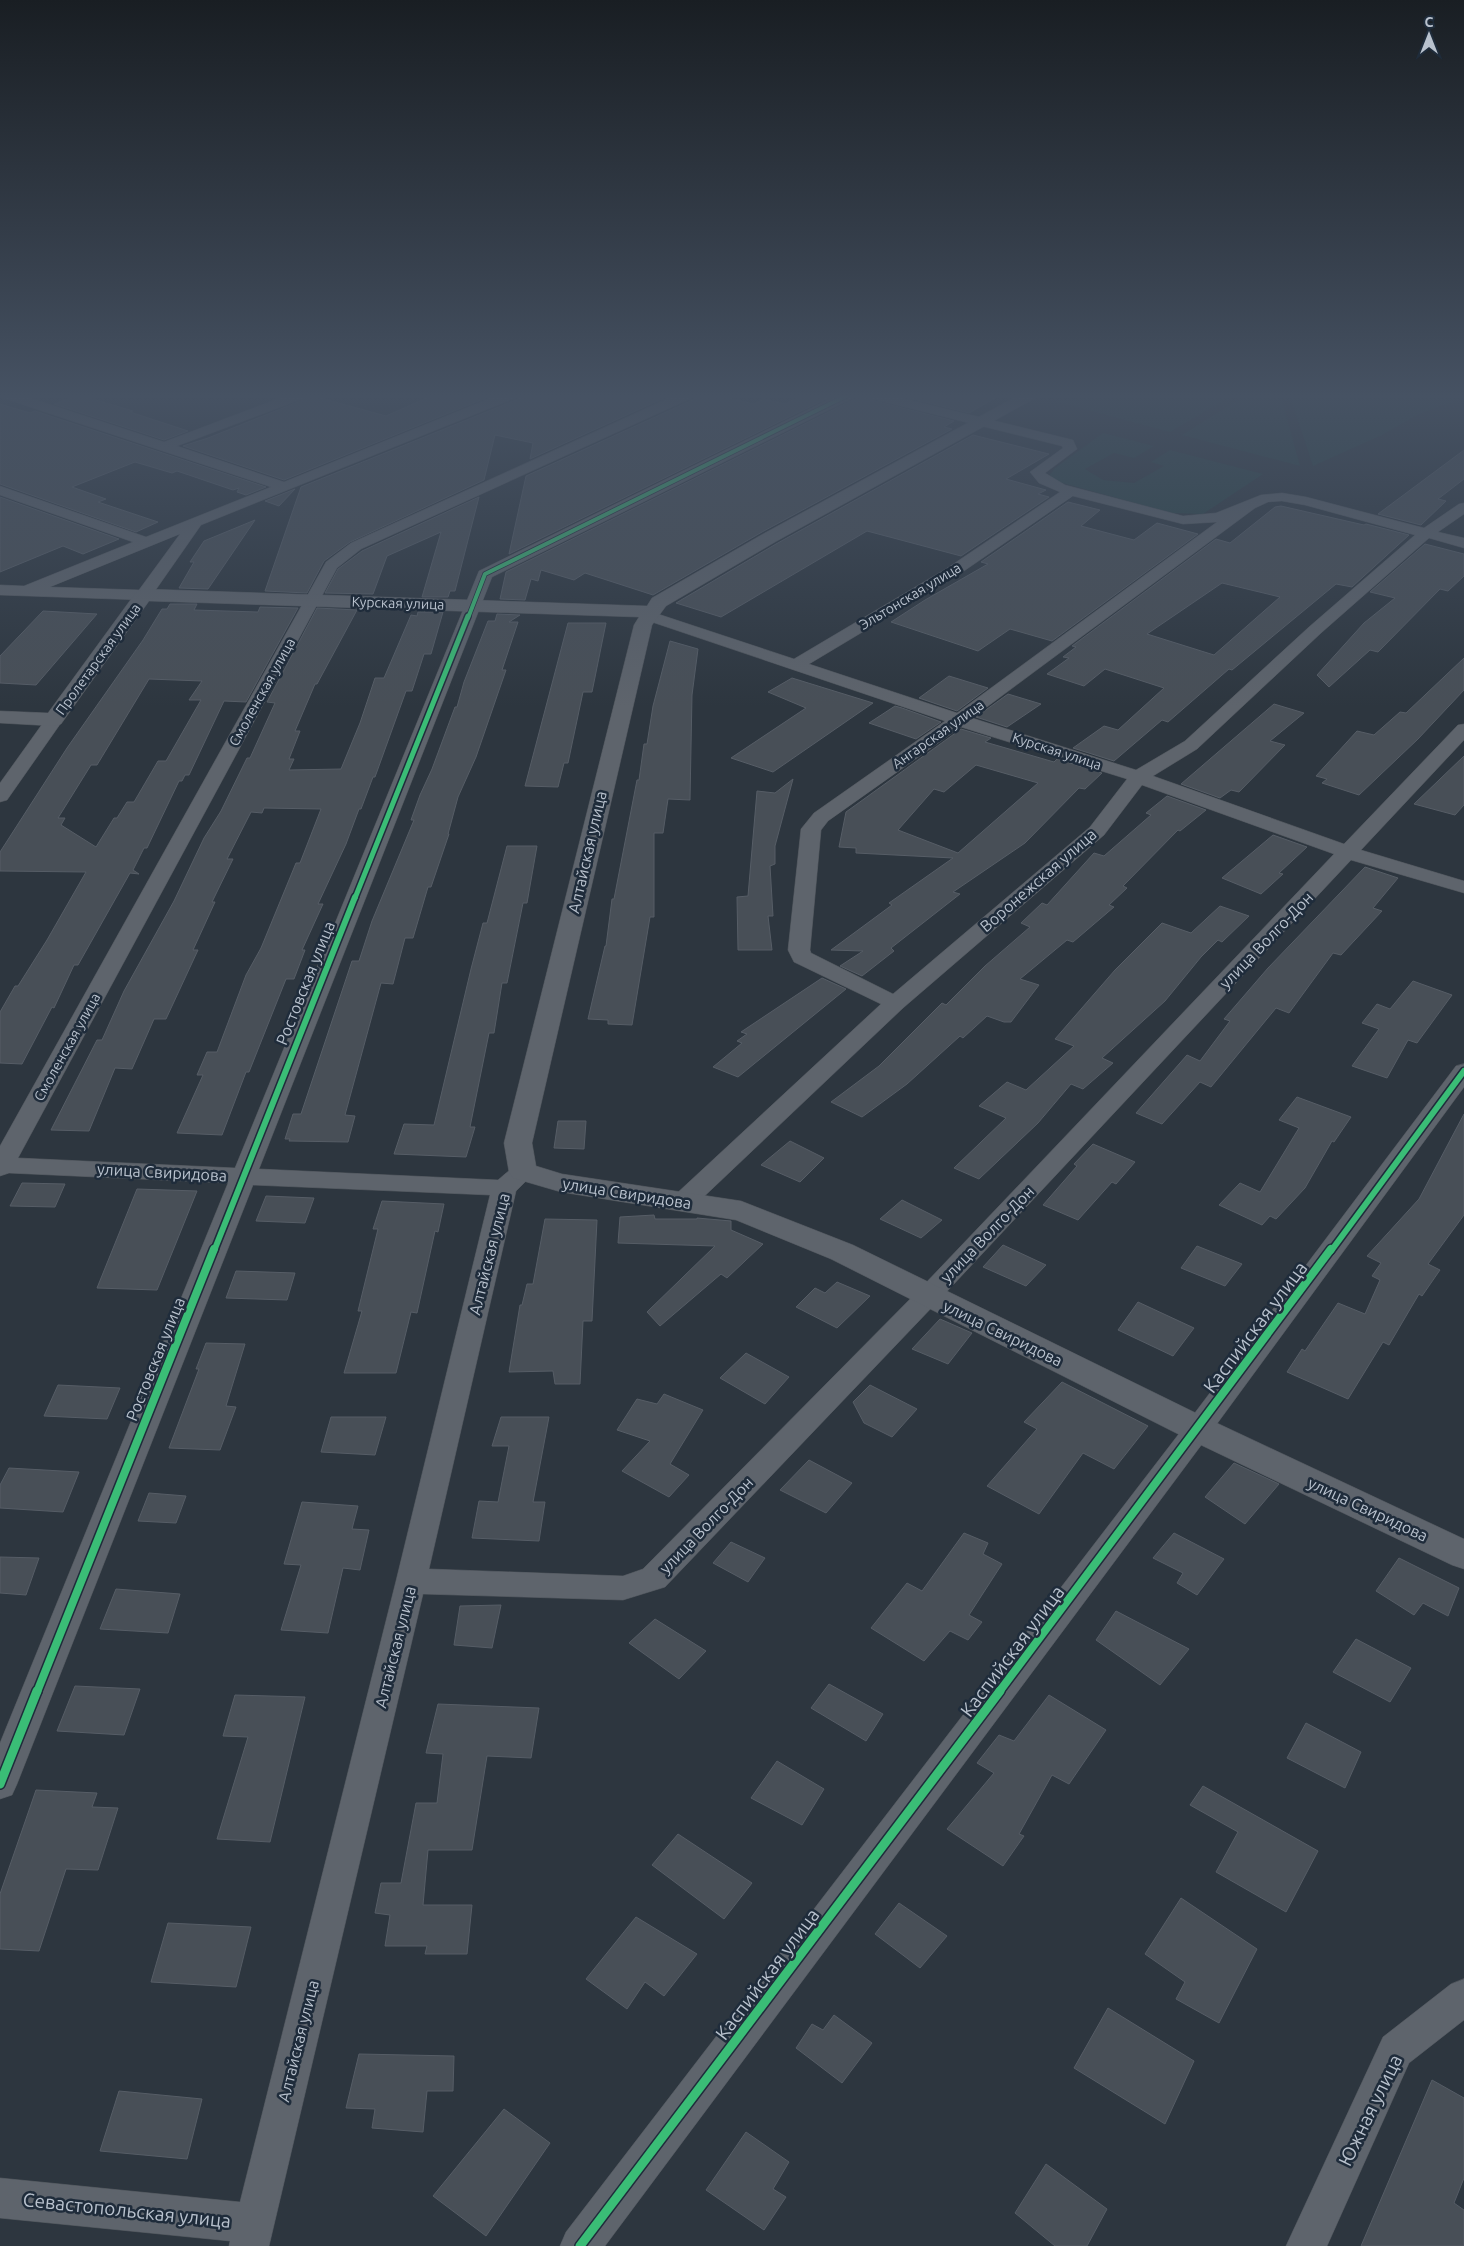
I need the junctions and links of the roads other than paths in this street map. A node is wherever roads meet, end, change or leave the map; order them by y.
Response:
1 (22, 498) edge
2 (258, 498) edge
3 (461, 498) edge
4 (637, 498) edge
5 (843, 498) edge
6 (1061, 498) edge
7 (1097, 498) edge
8 (1277, 498) edge
9 (1287, 498) edge
10 (1253, 502) junction
11 (1464, 507) edge
12 (196, 522) junction
13 (1426, 533) junction
14 (146, 542) junction
15 (1464, 543) edge
16 (0, 590) edge
17 (26, 591) junction
18 (144, 595) junction
19 (313, 600) junction
20 (471, 606) junction
21 (651, 614) junction
22 (796, 665) junction
23 (0, 717) edge
24 (54, 720) junction
25 (959, 720) junction
26 (1464, 729) edge
27 (1138, 777) junction
28 (0, 796) edge
29 (1349, 853) junction
30 (1464, 887) edge
31 (895, 1003) junction
32 (1464, 1071) edge
33 (1, 1166) edge
34 (243, 1176) junction
35 (513, 1180) junction
36 (684, 1201) junction
37 (929, 1295) junction
38 (1198, 1429) junction
39 (1464, 1555) edge
40 (411, 1581) junction
41 (0, 1784) edge
42 (1464, 1997) edge
43 (0, 2198) edge
44 (252, 2235) edge
45 (580, 2246) edge
46 (1306, 2246) edge

1 - 14 street
2 - 12 street
3 - 19 street, Смоленская улица
4 - 20 street, Ростовская улица
5 - 21 street, Алтайская улица
6 - 22 street, Эльтонская улица
7 - 10 street
8 - 10 street
9 - 13 street
10 - 25 street, Ангарская улица
11 - 13 street, Воронежская улица
12 - 14 street
12 - 18 street, Пролетарская улица
13 - 15 street
13 - 27 street, Воронежская улица
14 - 17 street
16 - 17 street
17 - 18 street
18 - 19 street, Курская улица
18 - 24 street, Пролетарская улица
19 - 20 street, Курская улица
19 - 33 street, Смоленская улица
20 - 21 street, Курская улица
20 - 34 street, Ростовская улица
21 - 22 street, Курская улица
21 - 35 street, Алтайская улица
22 - 25 street, Курская улица
23 - 24 street
24 - 28 street, Пролетарская улица
25 - 27 street, Курская улица
25 - 31 street, Ангарская улица
26 - 29 street, улица Волго-Дон
27 - 29 street, Курская улица
27 - 31 street, Воронежская улица
29 - 30 street, Курская улица
29 - 37 street, улица Волго-Дон
31 - 36 street, Воронежская улица
32 - 38 street, Каспийская улица
33 - 34 street, улица Свиридова
34 - 35 street, улица Свиридова
34 - 41 street, Ростовская улица
35 - 36 street, улица Свиридова
35 - 40 street, Алтайская улица
36 - 37 street, улица Свиридова
37 - 38 street, улица Свиридова
37 - 40 street, улица Волго-Дон
38 - 39 street, улица Свиридова
38 - 45 street, Каспийская улица
40 - 44 street, Алтайская улица
42 - 46 street, Южная улица
43 - 44 street, Севастопольская улица

